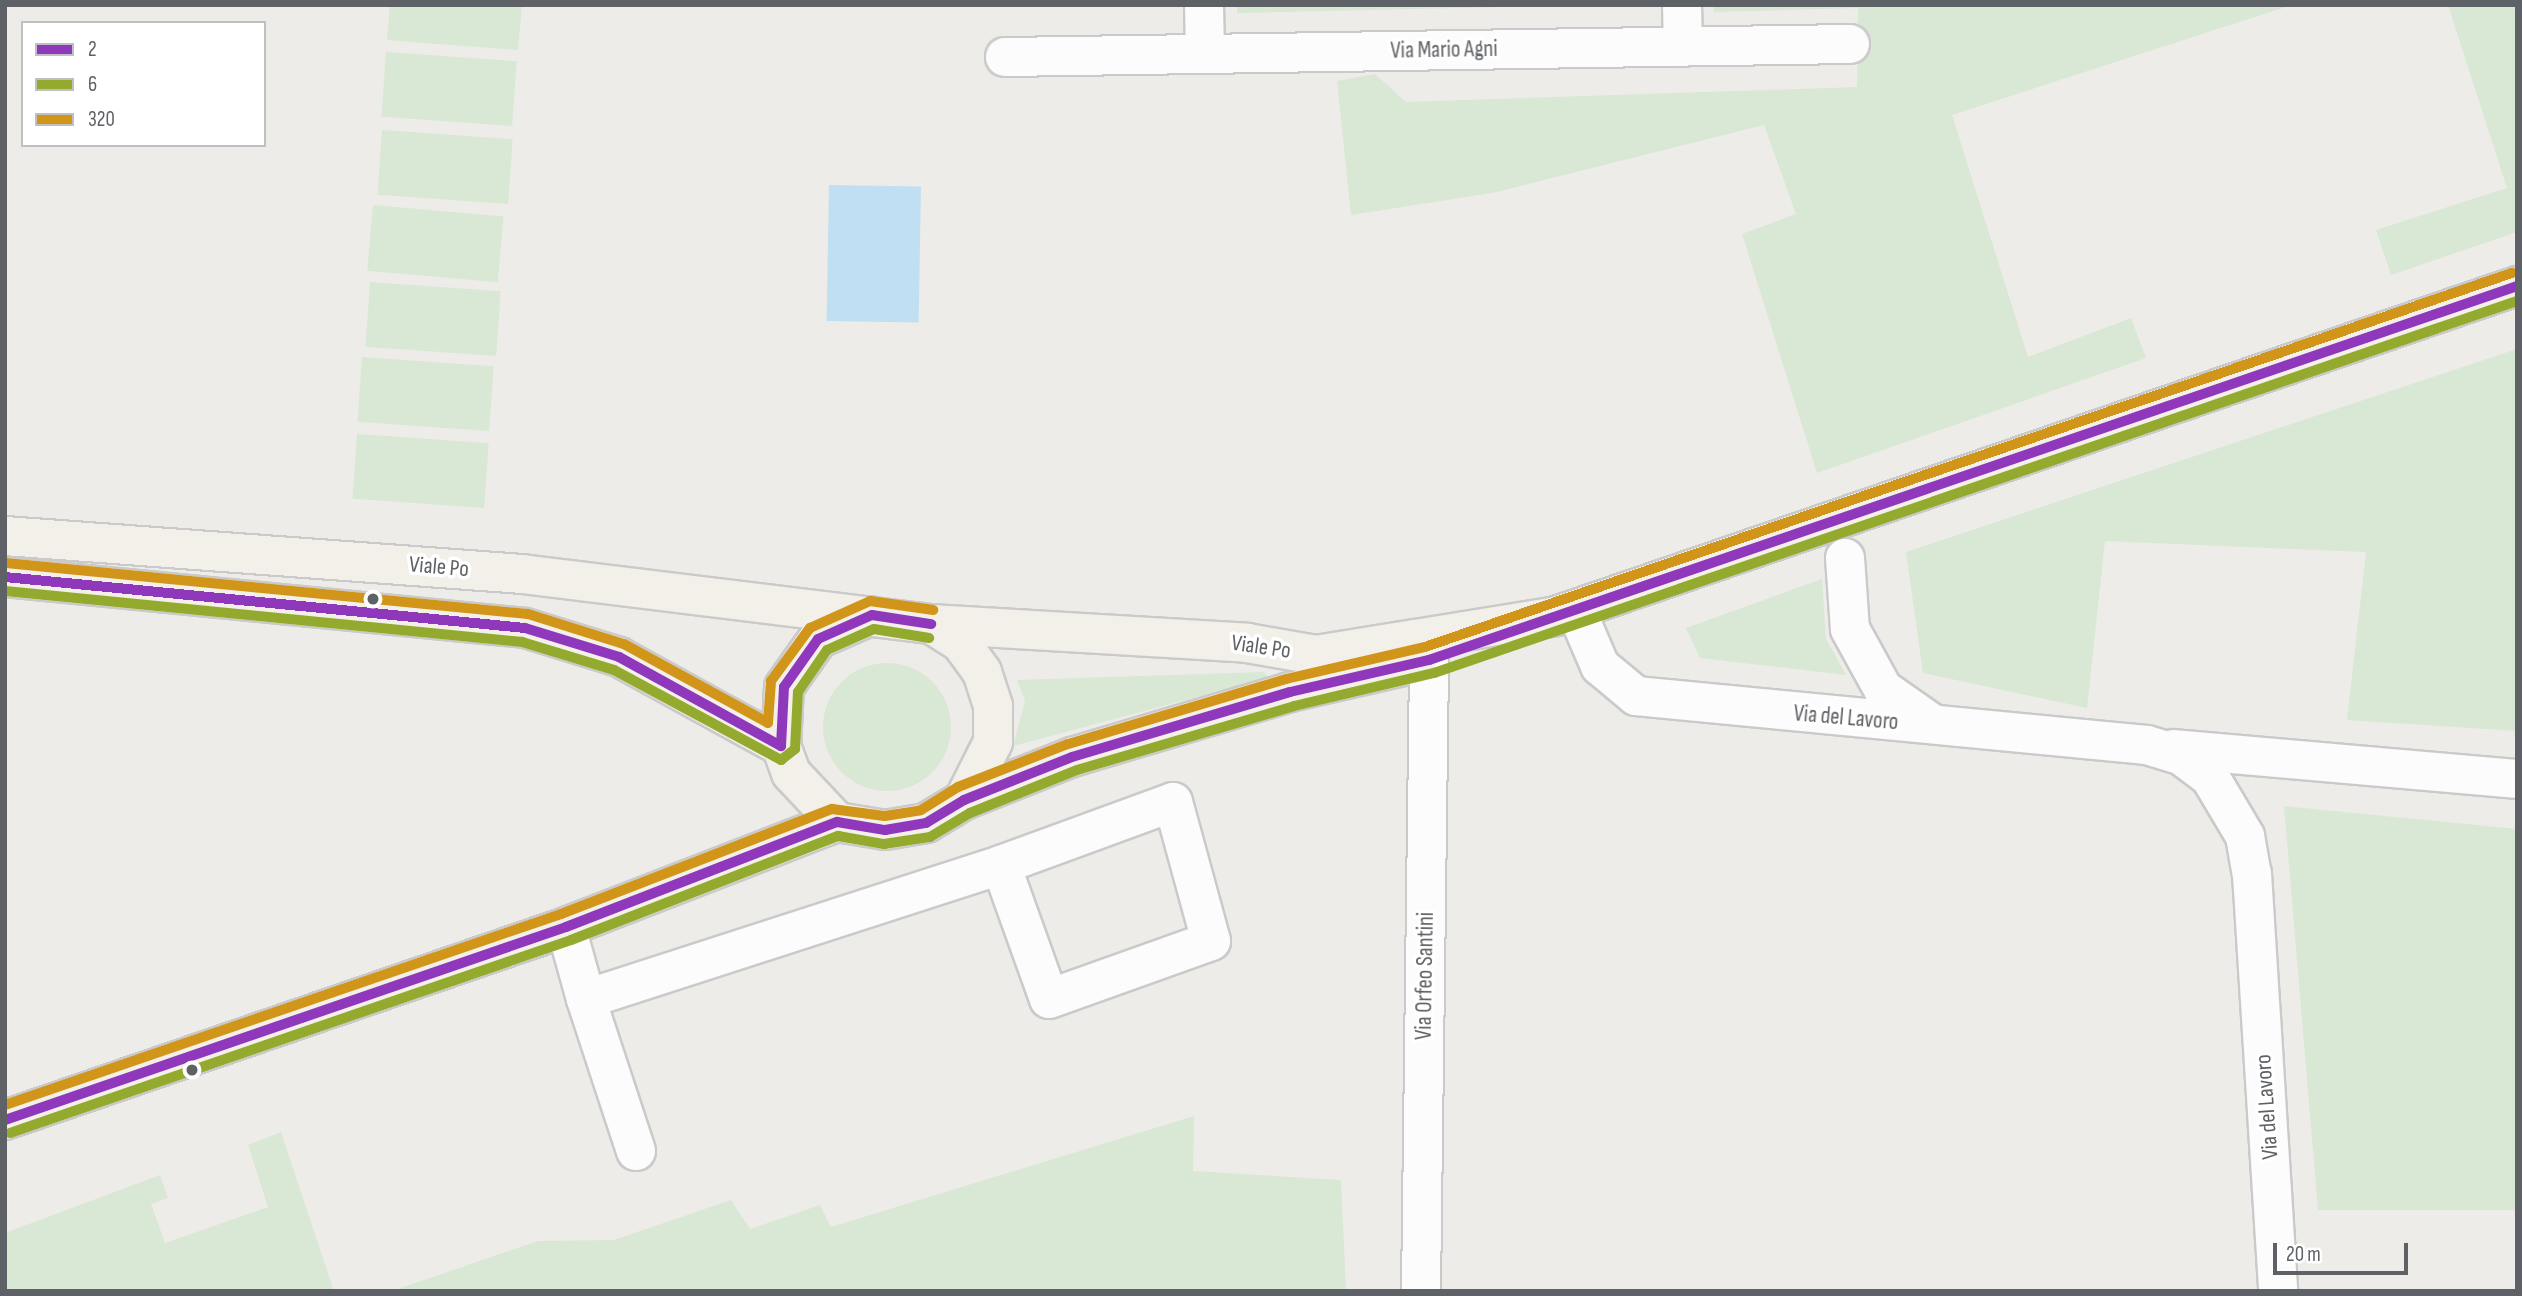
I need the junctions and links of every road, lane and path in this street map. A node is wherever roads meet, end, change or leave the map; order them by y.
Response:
1 (1204, 5) edge
2 (1682, 5) edge
3 (1850, 44) dead end
4 (1683, 47) junction
5 (1205, 53) junction
6 (1005, 57) dead end
7 (2517, 286) edge
8 (5, 536) edge
9 (1845, 558) dead end
10 (5, 577) edge
11 (1576, 610) junction
12 (872, 615) junction
13 (1537, 622) junction
14 (931, 624) junction
15 (1429, 660) junction
16 (1935, 725) junction
17 (781, 746) junction
18 (2165, 749) junction
19 (2517, 779) edge
20 (964, 800) junction
21 (837, 822) junction
22 (1001, 865) junction
23 (566, 927) junction
24 (586, 999) junction
25 (5, 1120) edge
26 (636, 1151) dead end
27 (1421, 1291) edge
28 (2278, 1291) edge

1 - 5 street
2 - 4 street
3 - 4 street, Via Mario Agni
4 - 5 street, Via Mario Agni
5 - 6 street, Via Mario Agni
7 - 11 main road, Viale Po
8 - 12 main road, Viale Po
9 - 16 street
10 - 17 main road
11 - 13 main road, Viale Po
11 - 16 street, Via del Lavoro
12 - 14 main road, Viale Po
12 - 17 main road
13 - 14 main road, Viale Po
13 - 15 main road
14 - 20 main road
15 - 20 main road
15 - 27 street, Via Orfeo Santini
16 - 18 street, Via del Lavoro
17 - 21 main road
18 - 19 street, Via del Lavoro
18 - 28 street, Via del Lavoro
20 - 21 main road
21 - 23 main road
22 - 22 street
22 - 24 street
23 - 24 street
23 - 25 main road
24 - 26 street

